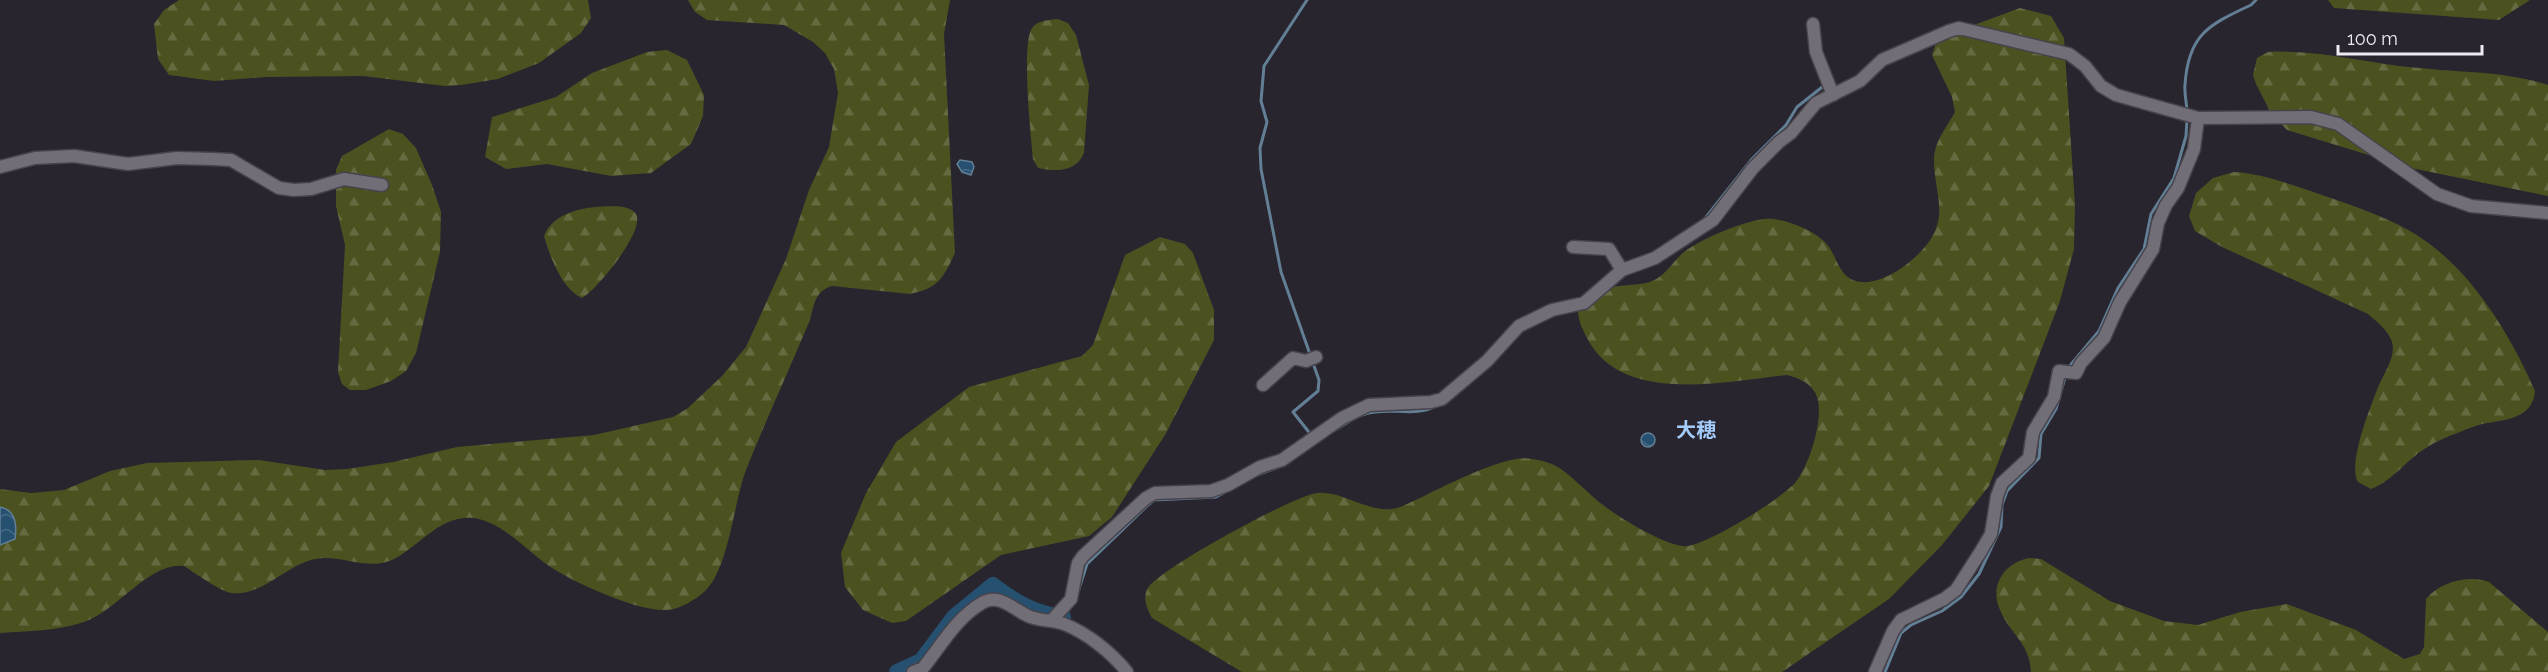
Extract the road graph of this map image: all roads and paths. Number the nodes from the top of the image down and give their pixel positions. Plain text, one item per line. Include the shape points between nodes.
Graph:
1 (1813, 24) dead end
2 (1833, 95) junction
3 (2198, 118) junction
4 (0, 167) edge
5 (382, 185) dead end
6 (2548, 213) edge
7 (1573, 247) dead end
8 (1622, 270) junction
9 (1316, 357) dead end
10 (1263, 386) dead end
11 (1050, 621) junction
12 (914, 672) edge
13 (1127, 672) edge
14 (1875, 672) edge

1 - 2 street via 1816,52
2 - 3 street via 1860,81 1882,60 1959,28 2069,54 2101,86 2116,95
2 - 8 street via 1816,103 1753,168 1713,220 1655,258
3 - 6 street via 2311,117 2338,124 2437,194 2471,206
3 - 14 street via 2194,149 2158,223 2153,249 2120,302 2104,339 2076,372 2059,371 2050,407 2033,432 2029,458 2002,483 1990,534 1981,551 1956,590 1901,620
4 - 5 street via 35,158 74,156 128,164 177,158 213,159 231,160 279,188 311,189 344,179
7 - 8 street via 1609,249
8 - 11 street via 1584,303 1552,310 1519,326 1487,361 1442,399 1369,405 1342,418 1282,460 1228,485 1194,494 1155,493 1146,498 1083,556 1071,599
9 - 10 street via 1306,361 1293,358
11 - 12 street via 1030,617 1004,602 983,602 961,619 923,668
11 - 13 street via 1065,624 1092,640

